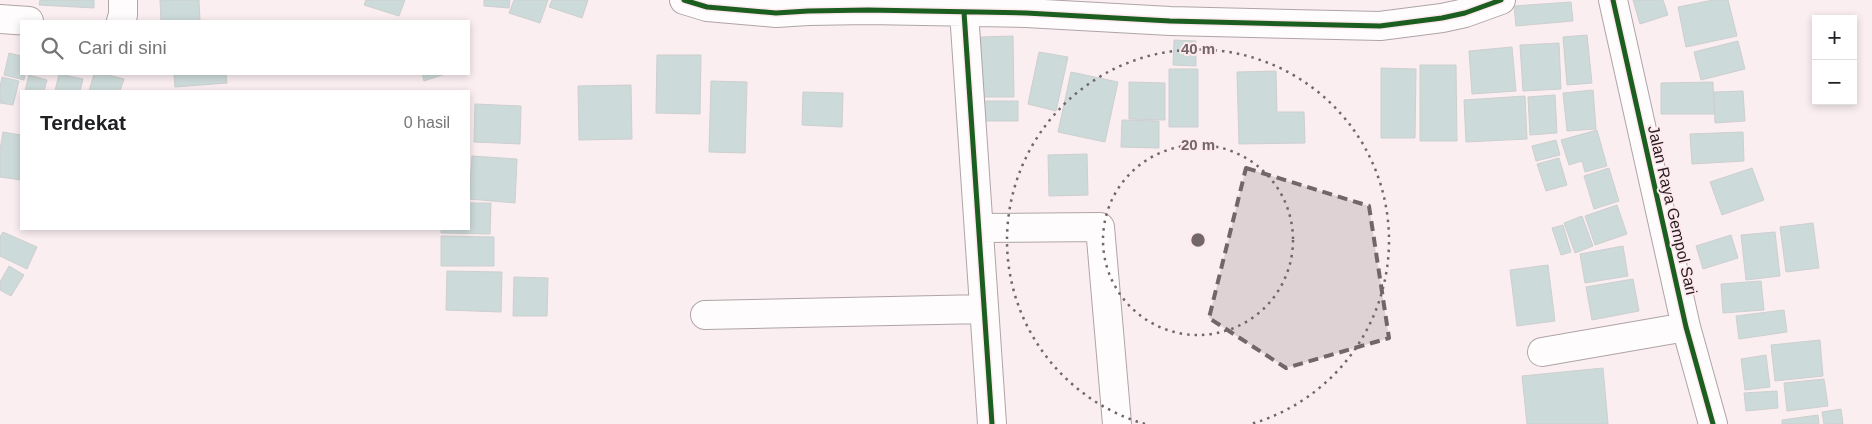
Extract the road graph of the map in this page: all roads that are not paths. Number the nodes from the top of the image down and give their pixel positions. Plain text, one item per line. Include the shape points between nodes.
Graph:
1 (123, 0) edge
2 (684, 0) edge
3 (1501, 0) edge
4 (1613, 0) edge
5 (882, 5) edge
6 (1170, 10) edge
7 (964, 12) junction
8 (0, 19) edge
9 (20, 20) edge
10 (120, 20) edge
11 (979, 228) junction
12 (984, 308) junction
13 (705, 315) dead end
14 (1686, 327) junction
15 (1542, 352) dead end
16 (992, 424) edge
17 (1117, 424) edge
18 (1713, 424) edge

1 - 10 street
2 - 5 street via 707,7 776,13
3 - 6 street via 1442,18 1380,26
4 - 14 street, Jalan Raya Gempol Sari
5 - 7 street
6 - 7 street
7 - 11 street
8 - 9 street
11 - 12 street
11 - 17 street via 1100,227
12 - 13 street
12 - 16 street
14 - 15 street
14 - 18 street, Jalan Raya Gempol Sari

